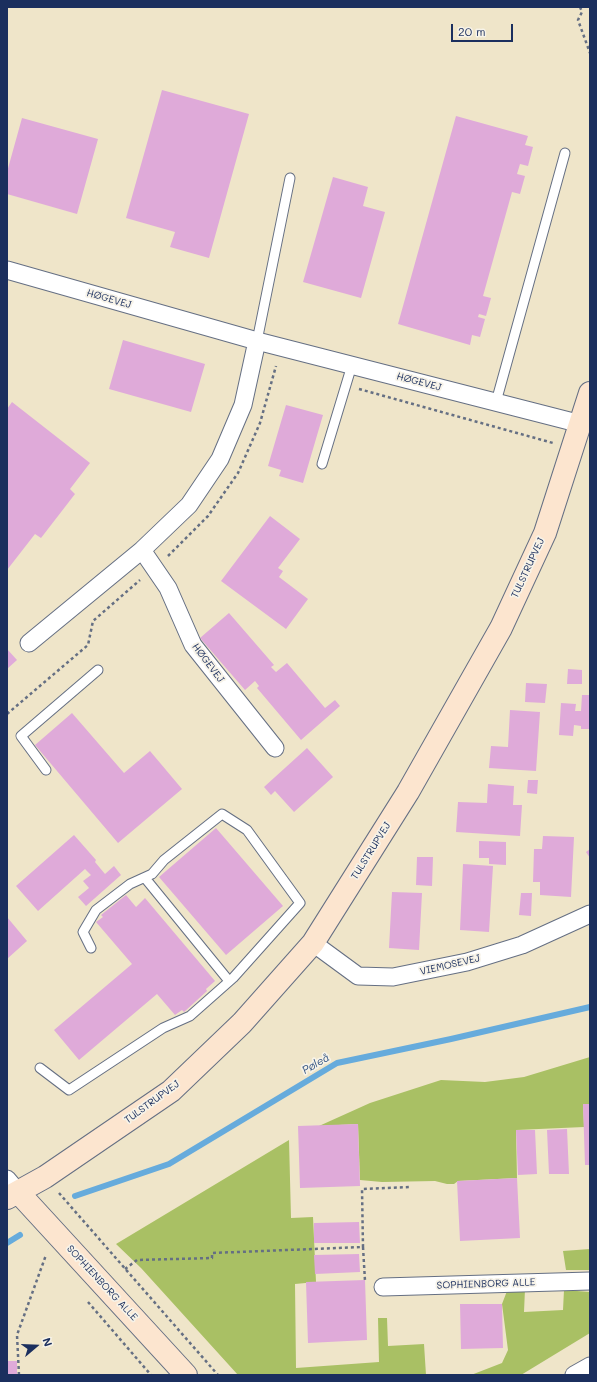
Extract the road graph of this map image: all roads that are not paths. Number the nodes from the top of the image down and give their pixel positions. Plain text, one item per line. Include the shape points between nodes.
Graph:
1 (565, 153) dead end
2 (290, 178) dead end
3 (7, 270) edge
4 (257, 341) junction
5 (352, 365) junction
6 (590, 393) edge
7 (496, 402) junction
8 (581, 424) junction
9 (322, 464) dead end
10 (142, 550) junction
11 (29, 643) dead end
12 (98, 670) dead end
13 (275, 748) dead end
14 (46, 770) dead end
15 (145, 878) junction
16 (590, 914) edge
17 (313, 943) junction
18 (91, 948) dead end
19 (230, 981) junction
20 (40, 1068) dead end
21 (11, 1190) edge
22 (590, 1281) edge
23 (383, 1287) dead end
24 (590, 1366) edge
25 (186, 1375) edge
26 (574, 1375) edge

1 - 7 lane
2 - 4 lane
3 - 4 street, HØGEVEJ
4 - 5 street, HØGEVEJ
4 - 10 street via 243,405 220,459 189,505
5 - 7 street, HØGEVEJ
5 - 9 lane
6 - 8 street, TULSTRUPVEJ
7 - 8 street, HØGEVEJ
8 - 17 street, TULSTRUPVEJ via 544,533 501,628 408,792
10 - 11 street
10 - 13 street, HØGEVEJ via 168,588 193,645
12 - 14 lane via 21,736
15 - 18 lane via 130,884 96,910 83,932
15 - 19 lane
15 - 19 lane via 222,814 247,830 300,903
16 - 17 street, VIEMOSEVEJ via 510,949 467,962 393,978 358,976
17 - 21 street, TULSTRUPVEJ via 242,1023 171,1091 45,1177
19 - 20 lane via 190,1016 163,1028 69,1090
21 - 25 street, SOPHIENBORG ALLE
22 - 23 street, SOPHIENBORG ALLE
24 - 26 street

